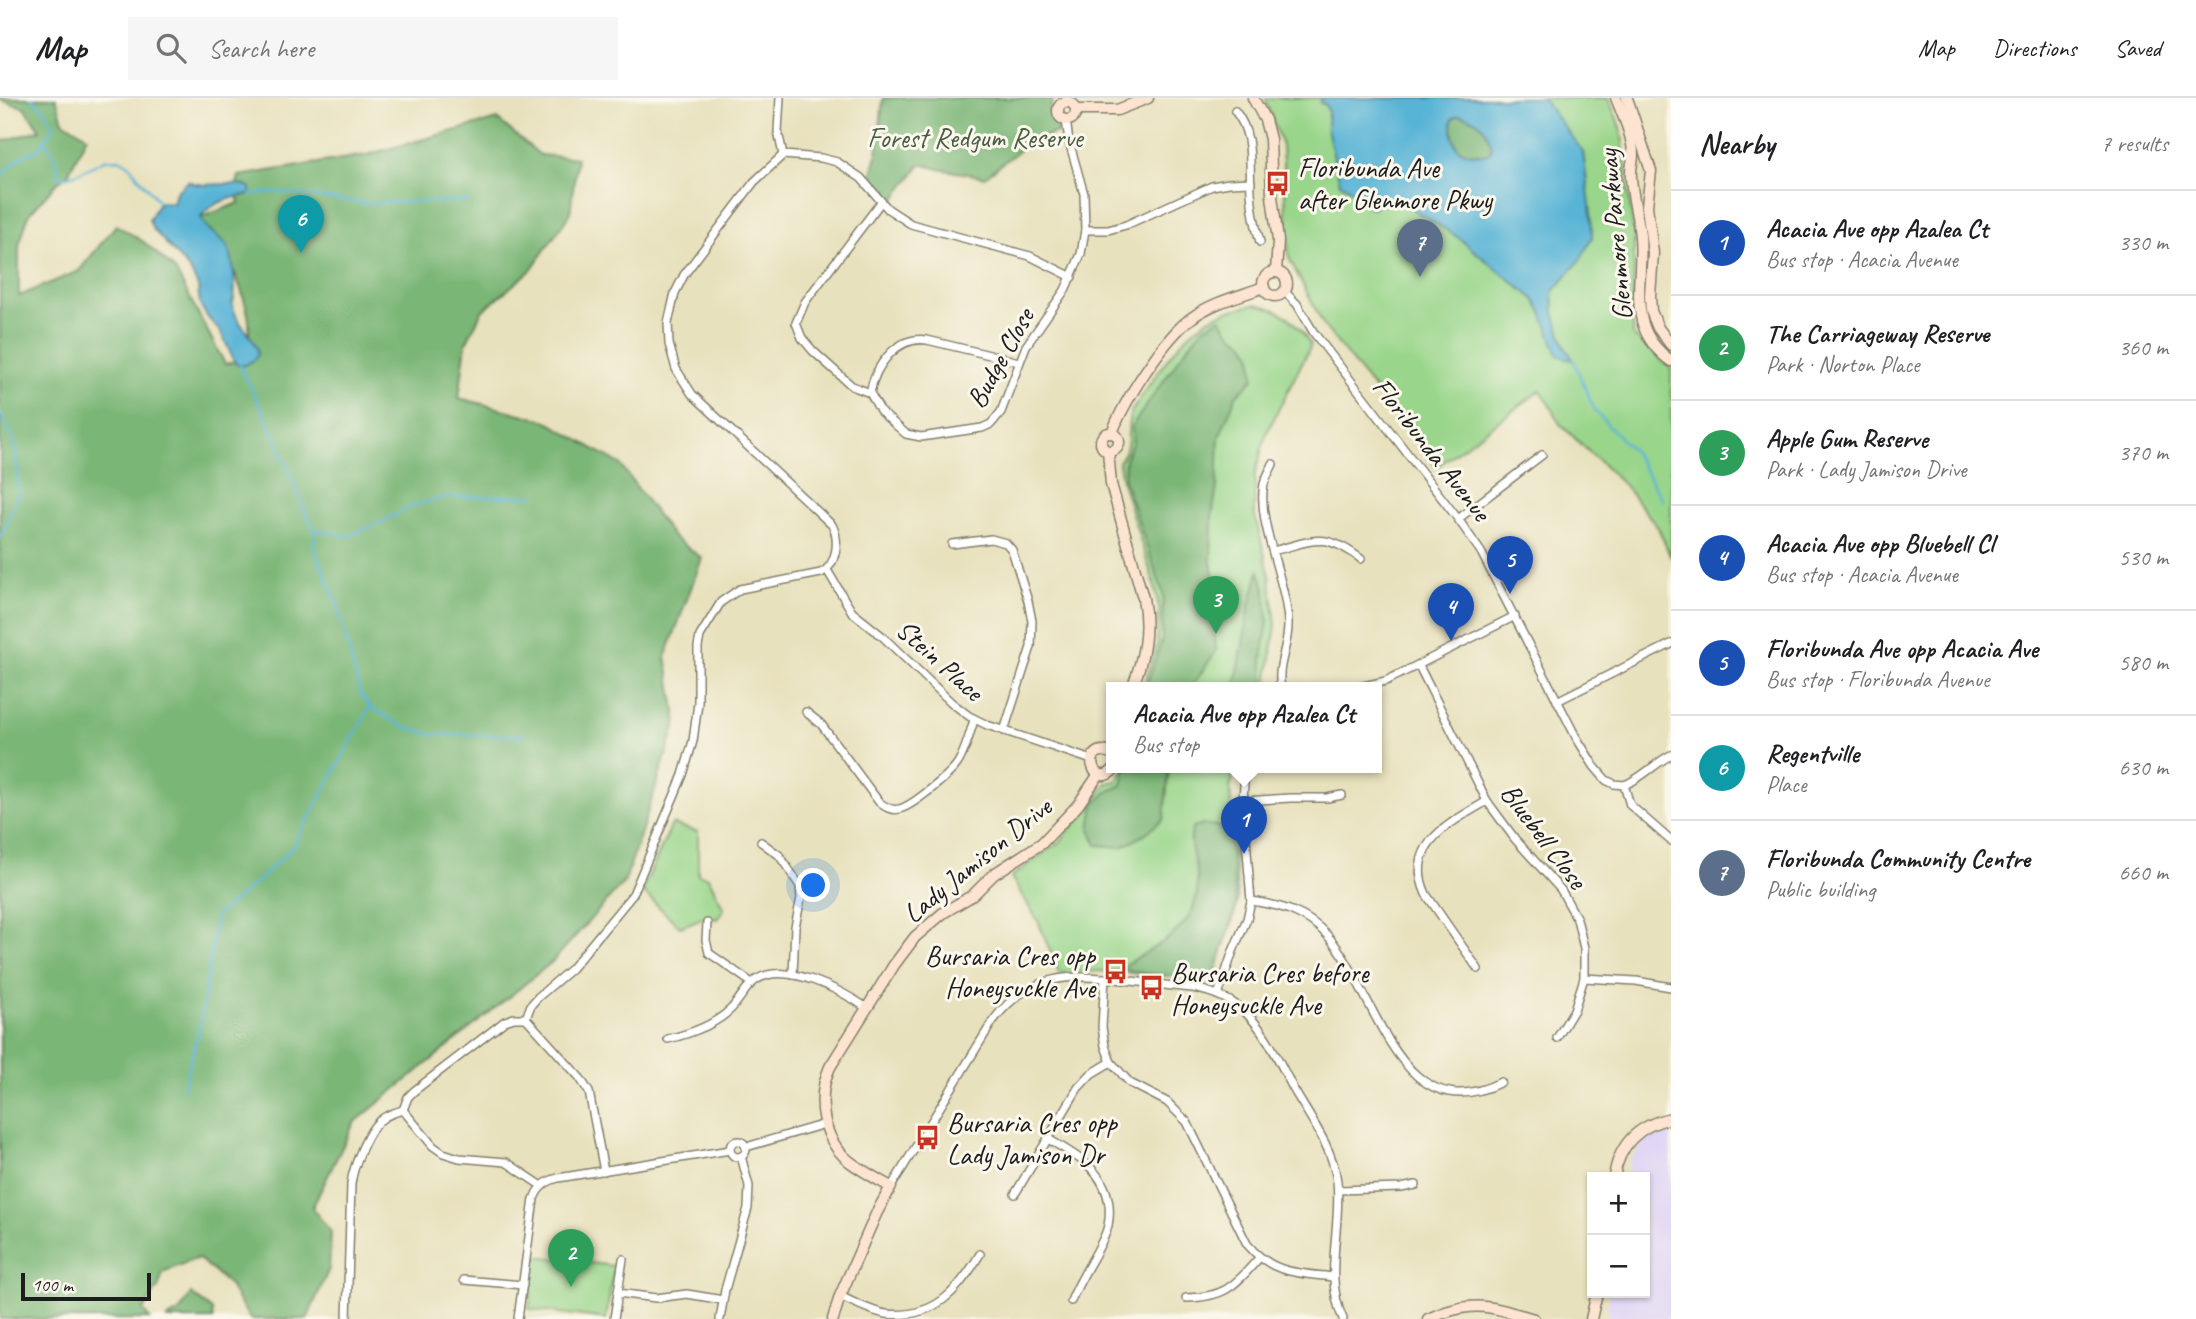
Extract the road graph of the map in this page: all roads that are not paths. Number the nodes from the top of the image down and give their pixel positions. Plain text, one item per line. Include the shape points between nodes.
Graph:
1 (780, 98) edge
2 (1148, 98) edge
3 (1253, 98) edge
4 (1616, 98) edge
5 (1627, 98) edge
6 (1067, 100) edge
7 (1077, 110) junction
8 (1235, 111) dead end
9 (1066, 120) junction
10 (783, 155) junction
11 (1251, 182) junction
12 (881, 202) junction
13 (1085, 230) junction
14 (1260, 242) dead end
15 (1276, 272) junction
16 (1072, 277) junction
17 (1264, 287) junction
18 (1284, 291) junction
19 (1671, 345) edge
20 (1671, 361) edge
21 (1019, 362) junction
22 (870, 393) junction
23 (1542, 455) dead end
24 (1273, 464) dead end
25 (1458, 519) junction
26 (952, 544) dead end
27 (1273, 551) junction
28 (1362, 559) dead end
29 (827, 570) junction
30 (1515, 616) junction
31 (1671, 644) edge
32 (1419, 666) junction
33 (1134, 682) edge
34 (1281, 682) edge
35 (1382, 682) edge
36 (1558, 701) junction
37 (806, 712) dead end
38 (974, 720) junction
39 (1004, 731) junction
40 (1106, 750) edge
41 (1671, 755) edge
42 (1092, 760) junction
43 (1109, 773) edge
44 (1245, 773) edge
45 (1099, 774) junction
46 (1624, 785) junction
47 (1342, 795) dead end
48 (1243, 801) junction
49 (1488, 801) junction
50 (1671, 841) edge
51 (761, 842) dead end
52 (1251, 901) junction
53 (707, 923) dead end
54 (1478, 969) dead end
55 (793, 975) junction
56 (1105, 978) junction
57 (1584, 978) junction
58 (752, 983) junction
59 (1671, 987) edge
60 (1218, 995) junction
61 (867, 1008) junction
62 (526, 1018) junction
63 (1557, 1038) dead end
64 (668, 1039) dead end
65 (1111, 1062) junction
66 (1501, 1082) dead end
67 (403, 1110) junction
68 (1671, 1118) edge
69 (825, 1124) junction
70 (1048, 1139) junction
71 (746, 1147) junction
72 (730, 1150) junction
73 (741, 1156) junction
74 (604, 1171) junction
75 (1615, 1172) edge
76 (1416, 1185) dead end
77 (542, 1186) junction
78 (891, 1187) junction
79 (1338, 1190) junction
80 (1015, 1194) dead end
81 (980, 1254) dead end
82 (1259, 1258) junction
83 (623, 1259) dead end
84 (1333, 1277) junction
85 (464, 1280) dead end
86 (523, 1285) junction
87 (618, 1293) junction
88 (840, 1296) junction
89 (1186, 1298) dead end
90 (1596, 1298) edge
91 (723, 1300) junction
92 (1071, 1301) dead end
93 (347, 1319) edge
94 (519, 1319) edge
95 (614, 1319) edge
96 (720, 1319) edge
97 (832, 1319) edge
98 (1343, 1319) edge
99 (1428, 1319) edge
100 (1534, 1319) edge
101 (1591, 1319) edge

1 - 10 street via 778,131
2 - 7 street via 1117,110
3 - 15 street via 1270,139
4 - 20 street, Glenmore Parkway via 1633,153 1631,176 1640,245 1639,312 1649,338
5 - 19 street, Glenmore Parkway via 1651,175 1647,201 1653,253 1650,306
6 - 7 street
6 - 9 street via 1058,111
7 - 9 street via 1074,118
8 - 11 street via 1248,134
9 - 13 street, Budge Close via 1083,188
10 - 12 street via 844,165 865,181
10 - 29 street via 754,182 684,275 672,301 668,337 676,369 692,394 832,526 836,540
11 - 13 street via 1212,186 1126,225
11 - 14 street
12 - 16 street via 915,226 1030,256
12 - 22 street, Budge Close via 801,309 796,323 813,351 852,386
13 - 16 street, Budge Close
15 - 17 street via 1267,275
15 - 18 street via 1285,278
16 - 21 street, Budge Close
17 - 18 street via 1271,295
17 - 33 street via 1214,305 1180,328 1129,396 1112,433 1100,440 1108,451 1112,489 1146,618 1144,652
18 - 25 street, Floribunda Avenue
21 - 22 street via 927,340 908,340 876,371
21 - 22 street, Budge Close via 1001,412 982,428 909,435 881,412
23 - 25 street
24 - 27 street via 1264,484 1263,503
25 - 30 street, Floribunda Avenue
26 - 39 street via 1008,540 1027,596 1032,630 1028,661
27 - 28 street via 1326,540
27 - 34 street via 1288,623
29 - 38 street, Stein Place via 852,612
29 - 62 street via 740,589 718,605 699,639 697,716 690,754 638,884 587,951 531,1005
30 - 32 street
30 - 36 street, Floribunda Avenue
31 - 36 street
32 - 35 street
32 - 49 street, Bluebell Close
36 - 46 street, Floribunda Avenue via 1598,772 1611,783
37 - 38 street via 821,724 891,813 906,807 951,772 961,759
38 - 39 street, Stein Place
39 - 42 street, Stein Place
40 - 42 street
41 - 46 street
42 - 45 street
43 - 45 street
44 - 48 street
45 - 61 street, Lady Jamison Drive via 1078,805 1042,843 924,929
46 - 50 street, Floribunda Avenue via 1630,805
47 - 48 street
48 - 52 street
49 - 54 street via 1438,831 1427,845 1421,867 1426,894
49 - 57 street, Bluebell Close via 1569,901 1583,941
51 - 55 street via 776,852 800,886
52 - 60 street
52 - 66 street via 1294,911 1329,937 1397,1056 1421,1080 1457,1092
53 - 58 street via 709,953
55 - 58 street via 769,975
55 - 61 street via 840,990
56 - 60 street
56 - 65 street via 1101,1021
56 - 78 street via 1047,981 1003,1008
57 - 59 street
57 - 63 street, Bluebell Close via 1574,1010
58 - 64 street via 724,1016
60 - 79 street via 1247,1014 1264,1034 1328,1151
61 - 69 street, Lady Jamison Drive via 828,1073 822,1095
62 - 67 street via 505,1021 414,1091
62 - 74 street via 585,1084
65 - 70 street via 1078,1088
65 - 82 street via 1130,1083 1167,1102 1187,1122 1241,1235
67 - 77 street via 443,1153 506,1162
67 - 93 street via 376,1125 353,1173
68 - 75 street via 1645,1127 1630,1139
69 - 71 street
69 - 78 street, Lady Jamison Drive via 849,1161
70 - 80 street
70 - 92 street via 1092,1168 1109,1202 1105,1235
71 - 72 street via 738,1141
71 - 73 street
72 - 73 street
72 - 74 street
73 - 91 street via 749,1186 748,1208
74 - 77 street via 553,1179
76 - 79 street
77 - 86 street via 534,1199
78 - 88 street
79 - 84 street
81 - 88 street via 956,1292 922,1312 886,1314
82 - 84 street via 1288,1272
82 - 89 street via 1227,1289 1208,1297
83 - 87 street
84 - 98 street
85 - 86 street
86 - 94 street
87 - 91 street via 656,1298 687,1294
87 - 95 street
88 - 97 street
90 - 101 street
91 - 96 street
99 - 100 street via 1454,1308 1479,1305

